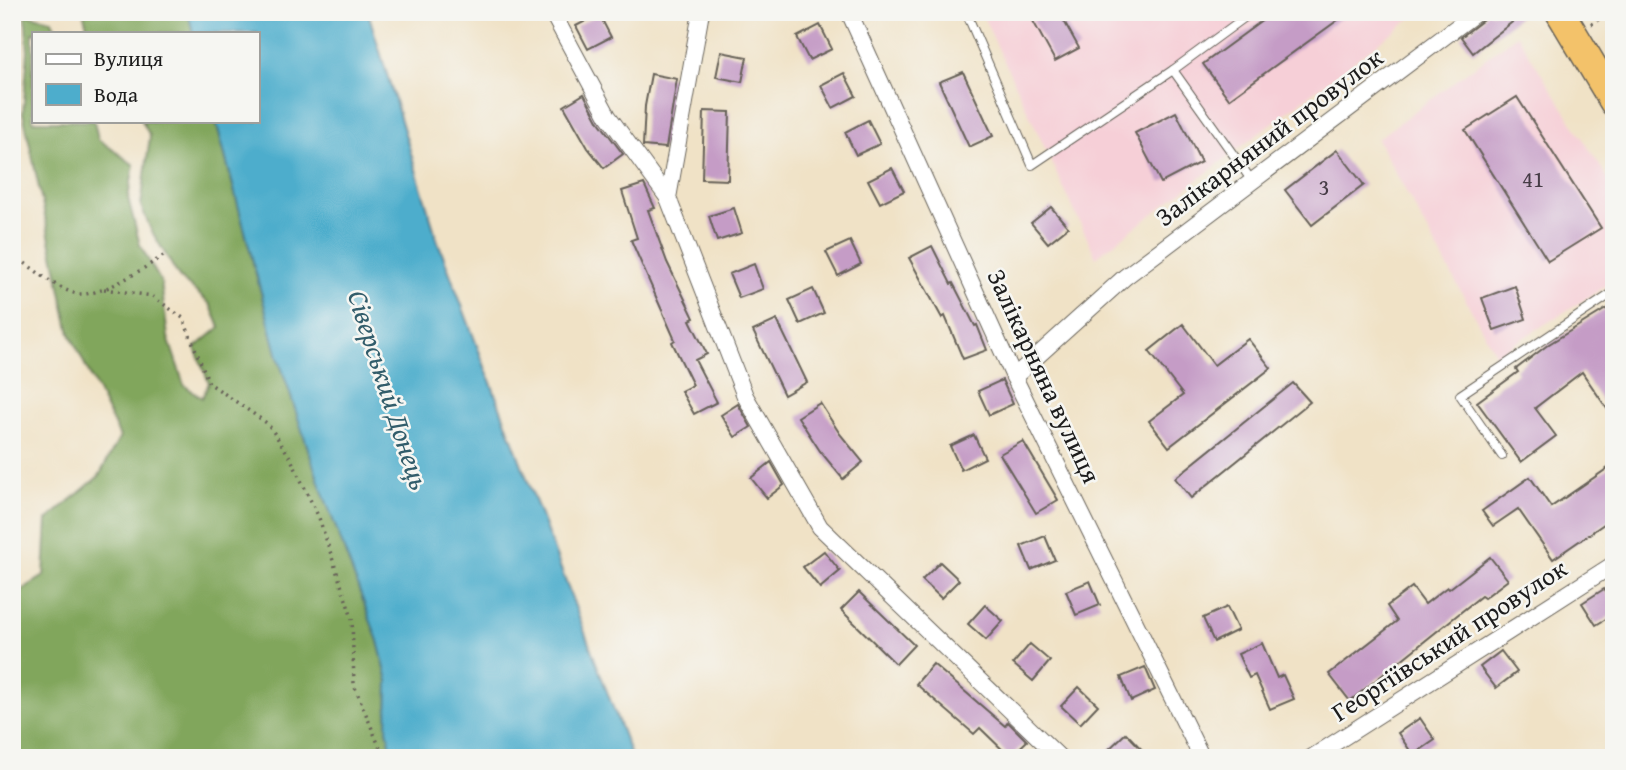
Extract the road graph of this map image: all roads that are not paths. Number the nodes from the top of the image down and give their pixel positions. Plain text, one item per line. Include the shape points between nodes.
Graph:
1 (552, 12) edge
2 (701, 12) edge
3 (849, 12) edge
4 (965, 12) edge
5 (1252, 12) edge
6 (1477, 12) edge
7 (1560, 12) edge
8 (1173, 71) junction
9 (1614, 102) edge
10 (1252, 181) junction
11 (668, 198) junction
12 (1614, 292) edge
13 (1014, 377) junction
14 (1502, 456) dead end
15 (1614, 564) edge
16 (1060, 758) edge
17 (1202, 758) edge
18 (1311, 758) edge

1 - 11 street via 608,116
2 - 11 street
3 - 13 street, Залікарняна вулиця
4 - 8 lane via 1032,164
5 - 8 lane
6 - 10 street, Залікарняний провулок
7 - 9 highway
8 - 10 lane
10 - 13 street, Залікарняний провулок via 1125,277
11 - 16 street via 745,396 820,527
12 - 14 lane via 1460,396
13 - 17 street, Залікарняна вулиця
15 - 18 street, Георгіївський провулок

